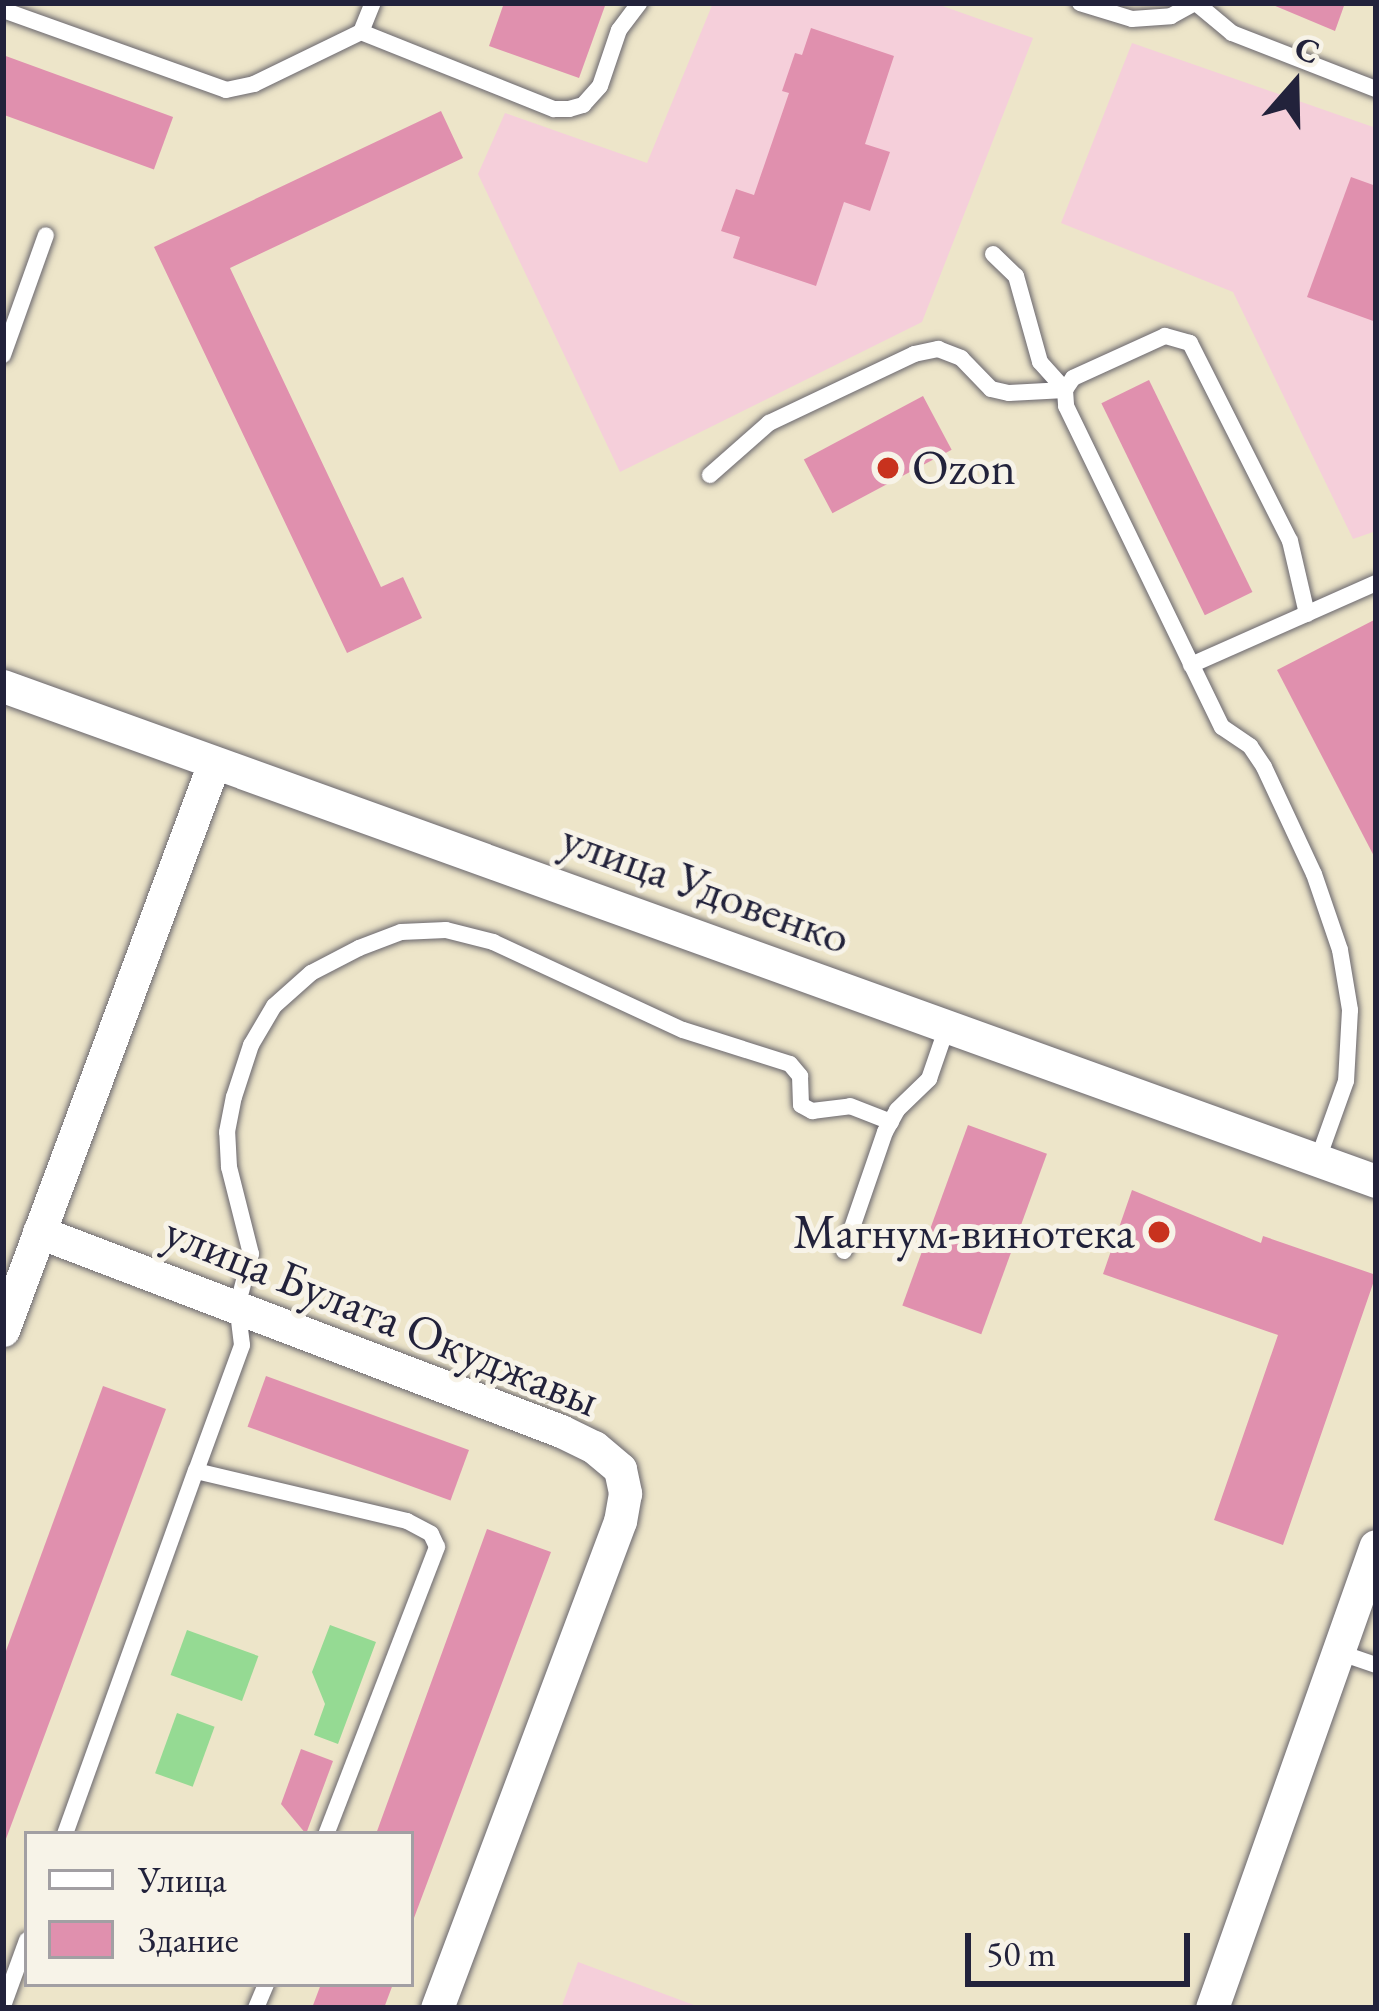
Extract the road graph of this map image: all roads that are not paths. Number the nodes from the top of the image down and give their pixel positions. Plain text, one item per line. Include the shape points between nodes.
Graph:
1 (373, 3) edge
2 (639, 3) edge
3 (1080, 3) edge
4 (1195, 3) edge
5 (3, 10) edge
6 (361, 32) junction
7 (1376, 89) edge
8 (46, 235) dead end
9 (993, 254) dead end
10 (3, 355) edge
11 (1065, 390) junction
12 (710, 475) dead end
13 (1376, 583) edge
14 (1306, 614) junction
15 (1192, 665) junction
16 (3, 686) edge
17 (214, 763) junction
18 (949, 1024) junction
19 (891, 1122) junction
20 (1318, 1159) junction
21 (1376, 1181) edge
22 (39, 1232) junction
23 (844, 1251) dead end
24 (236, 1307) junction
25 (3, 1330) edge
26 (196, 1471) junction
27 (1376, 1546) edge
28 (1338, 1652) junction
29 (1376, 1665) edge
30 (66, 1831) edge
31 (327, 1831) edge
32 (24, 1948) edge
33 (3, 2006) edge
34 (437, 2008) edge
35 (1212, 2008) edge

1 - 6 lane
2 - 6 lane via 619,30 600,86 568,109
3 - 4 lane via 1132,20 1171,16
4 - 7 lane via 1232,33
5 - 6 lane via 226,90
8 - 10 lane
9 - 11 lane via 1016,276 1040,362
11 - 12 lane via 991,389 961,358 938,350 914,354 770,423
11 - 14 lane via 1080,374 1165,336 1190,343 1290,541
11 - 15 lane
13 - 14 lane
14 - 15 lane
15 - 20 lane via 1222,727 1264,766 1340,950 1350,1010 1346,1081
16 - 17 street, улица Удовенко
17 - 18 street, улица Удовенко
17 - 22 street
18 - 19 lane via 929,1079
18 - 20 street, улица Удовенко
19 - 23 lane
19 - 24 lane via 850,1106 812,1112 801,1105 800,1076 790,1064 683,1030 493,942 446,930 400,932 311,973 274,1006 251,1045 227,1132 251,1254
20 - 21 street, улица Удовенко
22 - 24 street, улица Булата Окуджавы
22 - 25 street
24 - 26 lane via 242,1345
24 - 34 street, улица Булата Окуджавы via 561,1432 620,1469 620,1521
26 - 30 lane
26 - 31 lane via 407,1521 437,1547
27 - 28 street
28 - 29 lane
28 - 35 street
32 - 33 lane

